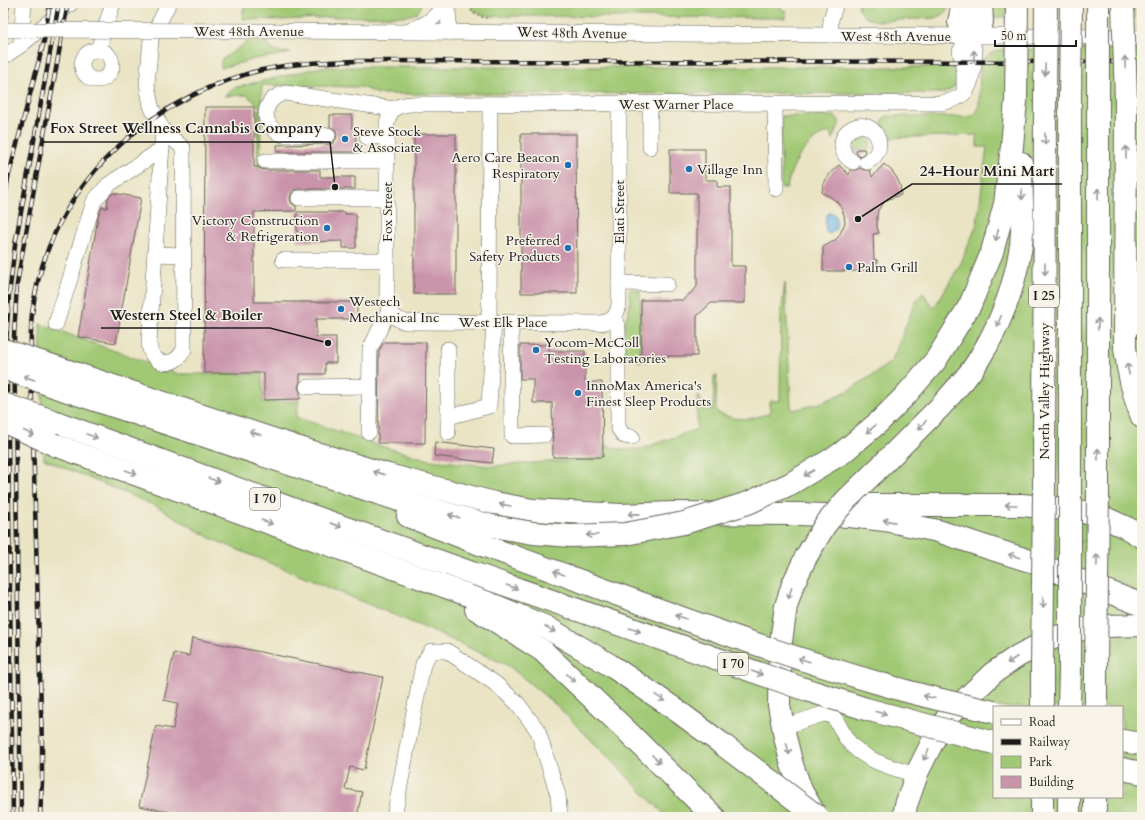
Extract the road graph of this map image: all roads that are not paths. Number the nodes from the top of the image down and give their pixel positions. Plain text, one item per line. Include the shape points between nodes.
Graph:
1 (24, 3) edge
2 (71, 3) edge
3 (113, 3) edge
4 (169, 3) edge
5 (444, 3) edge
6 (448, 3) edge
7 (836, 3) edge
8 (963, 3) edge
9 (981, 3) edge
10 (1017, 3) edge
11 (1046, 3) edge
12 (1071, 3) edge
13 (1098, 3) edge
14 (1124, 3) edge
15 (3, 30) edge
16 (402, 32) junction
17 (449, 32) junction
18 (830, 35) junction
19 (969, 36) junction
20 (1142, 37) edge
21 (21, 44) junction
22 (98, 50) dead end
23 (3, 57) edge
24 (1016, 100) junction
25 (490, 104) junction
26 (619, 104) junction
27 (650, 104) junction
28 (775, 104) junction
29 (861, 104) junction
30 (394, 109) junction
31 (860, 126) junction
32 (163, 130) junction
33 (328, 136) dead end
34 (367, 137) dead end
35 (387, 137) junction
36 (650, 147) dead end
37 (162, 149) junction
38 (265, 161) dead end
39 (387, 161) junction
40 (776, 189) dead end
41 (299, 198) dead end
42 (387, 198) junction
43 (1125, 219) junction
44 (155, 254) junction
45 (183, 255) junction
46 (283, 260) dead end
47 (387, 260) junction
48 (619, 283) junction
49 (667, 284) dead end
50 (391, 313) junction
51 (614, 318) junction
52 (492, 322) junction
53 (511, 322) junction
54 (56, 324) dead end
55 (1142, 324) edge
56 (448, 349) dead end
57 (3, 350) edge
58 (3, 368) edge
59 (56, 377) junction
60 (307, 386) dead end
61 (370, 386) junction
62 (3, 404) edge
63 (448, 417) junction
64 (1142, 417) edge
65 (3, 421) edge
66 (369, 432) dead end
67 (448, 433) dead end
68 (544, 435) dead end
69 (632, 437) dead end
70 (673, 513) junction
71 (489, 536) junction
72 (1142, 537) edge
73 (396, 569) junction
74 (1142, 605) edge
75 (1142, 625) edge
76 (1042, 706) edge
77 (1069, 706) edge
78 (1096, 706) edge
79 (993, 712) edge
80 (783, 727) junction
81 (1123, 741) edge
82 (993, 743) edge
83 (1142, 744) edge
84 (1123, 769) edge
85 (1142, 773) edge
86 (916, 775) junction
87 (1042, 798) edge
88 (1069, 798) edge
89 (1095, 798) edge
90 (394, 817) edge
91 (560, 817) edge
92 (714, 817) edge
93 (817, 817) edge
94 (904, 817) edge
95 (1042, 817) edge
96 (1068, 817) edge
97 (1095, 817) edge

1 - 21 street
2 - 21 street
3 - 22 street
4 - 32 street via 151,40 148,73 151,106
5 - 16 street via 426,24
6 - 17 street
7 - 18 street
8 - 19 highway via 959,22
9 - 19 highway via 982,22
10 - 24 highway, bridge
11 -> 76 highway, North Valley Highway / I 25, bridge
12 - 77 highway, bridge
78 -> 13 highway, bridge
43 -> 14 highway, bridge
15 - 16 street, West 48th Avenue, bridge
16 - 17 street, West 48th Avenue
17 - 18 street, West 48th Avenue
18 - 19 street, West 48th Avenue
19 - 20 street, West 48th Avenue
19 - 29 street, West Warner Place via 975,53 972,79 968,90 958,99 941,104
21 - 23 street
24 -> 71 highway, bridge via 1005,204 992,252 970,306 936,360 905,396 842,453 790,484 748,503 684,522 625,534 571,536 532,533
24 -> 80 highway, bridge via 1021,145 1021,244 1006,304 994,333 976,364 955,390 846,500 825,525 806,557 786,606 781,642 778,688
25 - 26 street, West Warner Place
25 - 30 street, West Warner Place via 404,104
25 - 52 street
26 - 27 street, West Warner Place
26 - 48 street, Elati Street
27 - 28 street, West Warner Place
27 - 36 street
28 - 29 street, West Warner Place
28 - 40 street
29 - 31 street
30 - 33 street via 286,93 269,103 266,116 271,128 276,132 283,135
30 - 35 street, Fox Street via 388,118
31 - 31 street via 871,129 879,140 878,153 872,160 860,162 846,157 842,149 842,142 848,130
32 - 37 street
32 - 45 street via 183,148
34 - 35 street
35 - 39 street, Fox Street
37 - 44 street
37 - 54 street via 108,185 94,201
38 - 39 street
39 - 42 street, Fox Street
41 - 42 street
42 - 47 street, Fox Street
43 - 55 highway
64 -> 43 highway via 1131,381 1125,348
44 - 45 street
44 - 45 street via 149,349 155,359 166,363 178,359 184,349
46 - 47 street
47 - 50 street, Fox Street via 387,295
48 - 49 street
48 - 51 street, Elati Street via 619,309
50 - 52 street, West Elk Place via 406,322
50 - 61 street via 370,349
51 - 53 street, West Elk Place via 604,323
51 - 69 street via 618,328 618,425 624,436
52 - 53 street, West Elk Place
52 - 63 street via 489,406
53 - 68 street via 512,436
56 - 63 street
57 - 59 highway, bridge
59 -> 58 highway, I 70, bridge
70 -> 59 highway via 621,515 533,510 494,503 388,476
71 -> 59 highway, I 70 via 176,427
60 - 61 street
61 - 66 street
62 -> 82 highway, I 70, bridge via 801,688 866,709
63 - 67 street
65 -> 73 highway, bridge via 55,445
72 -> 70 highway via 1105,518 1076,510 1022,505 806,505
74 -> 70 highway via 1030,561 938,531 885,520 799,514
79 -> 71 highway, I 70, bridge via 886,686 719,631
73 -> 92 highway via 459,600 543,651
73 -> 93 highway, bridge via 546,627 610,665 672,707
75 -> 86 highway via 1083,629 1053,638 1018,656 993,673 949,715
80 - 86 street via 823,714 832,715 851,745 863,754
80 -> 93 highway via 794,772
81 - 83 highway
84 - 85 highway
86 - 94 highway
87 - 95 highway
88 - 96 highway
89 - 97 highway
90 - 91 street via 423,664 431,651 447,651 496,684 518,704 538,731 558,795

